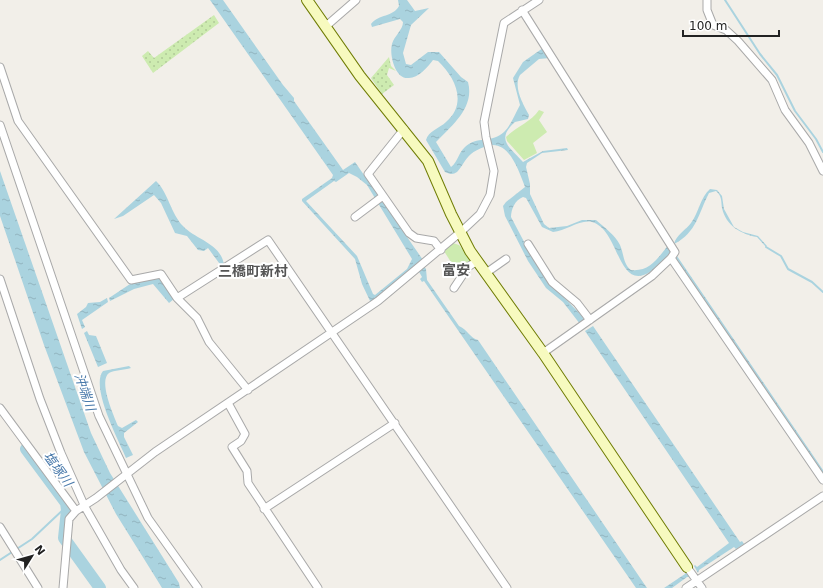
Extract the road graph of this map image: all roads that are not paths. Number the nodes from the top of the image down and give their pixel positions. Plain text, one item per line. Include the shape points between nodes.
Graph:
1 (307, 0) edge
2 (356, 0) edge
3 (539, 0) edge
4 (707, 0) edge
5 (522, 10) junction
6 (325, 27) junction
7 (0, 67) edge
8 (0, 126) edge
9 (404, 130) junction
10 (823, 171) edge
11 (383, 196) junction
12 (356, 217) dead end
13 (409, 218) dead end
14 (402, 223) junction
15 (460, 233) junction
16 (528, 244) dead end
17 (441, 250) junction
18 (671, 258) junction
19 (506, 259) dead end
20 (477, 260) junction
21 (486, 273) junction
22 (0, 278) edge
23 (454, 288) dead end
24 (177, 298) junction
25 (589, 321) junction
26 (332, 332) junction
27 (543, 353) junction
28 (248, 390) junction
29 (228, 404) junction
30 (0, 408) edge
31 (395, 423) junction
32 (125, 476) junction
33 (823, 480) edge
34 (823, 496) edge
35 (84, 505) junction
36 (264, 509) junction
37 (76, 511) junction
38 (0, 527) edge
39 (687, 567) joint
40 (696, 578) junction
41 (38, 588) edge
42 (63, 588) edge
43 (134, 588) edge
44 (198, 588) edge
45 (318, 588) edge
46 (507, 588) edge
47 (686, 588) edge
48 (702, 588) edge

1 - 6 street
2 - 6 street
3 - 5 street
4 - 10 street via 707,10 713,25 726,30 738,41 772,80 785,110 809,143
5 - 15 street via 504,23 484,122 494,171 490,195 480,214
5 - 18 street via 667,238 675,252
6 - 9 street via 360,76
7 - 24 street via 18,121 131,280 161,274
8 - 32 street via 99,416
9 - 11 street via 368,174
9 - 15 street via 434,172
11 - 12 street
11 - 14 street
13 - 14 street
14 - 17 street via 416,238 434,240
15 - 17 street
15 - 20 street
16 - 25 street via 552,282 578,303
17 - 26 street via 378,301
18 - 25 street via 652,276
18 - 33 street
19 - 21 street
20 - 21 street
20 - 23 street via 468,267
21 - 27 street
22 - 35 street via 46,414
24 - 26 street via 268,240
24 - 28 street via 197,318 209,342
25 - 27 street
26 - 28 street
26 - 31 street
27 - 39 street
28 - 29 street
29 - 32 street via 155,452
29 - 36 street via 245,434 241,441 232,447 247,471 248,483
30 - 37 street
31 - 36 street
31 - 46 street
32 - 35 street
32 - 44 street via 148,518
34 - 40 street
35 - 37 street
35 - 43 street
36 - 45 street
37 - 42 street via 69,519
38 - 41 street
39 - 40 street
40 - 47 street
40 - 48 street

